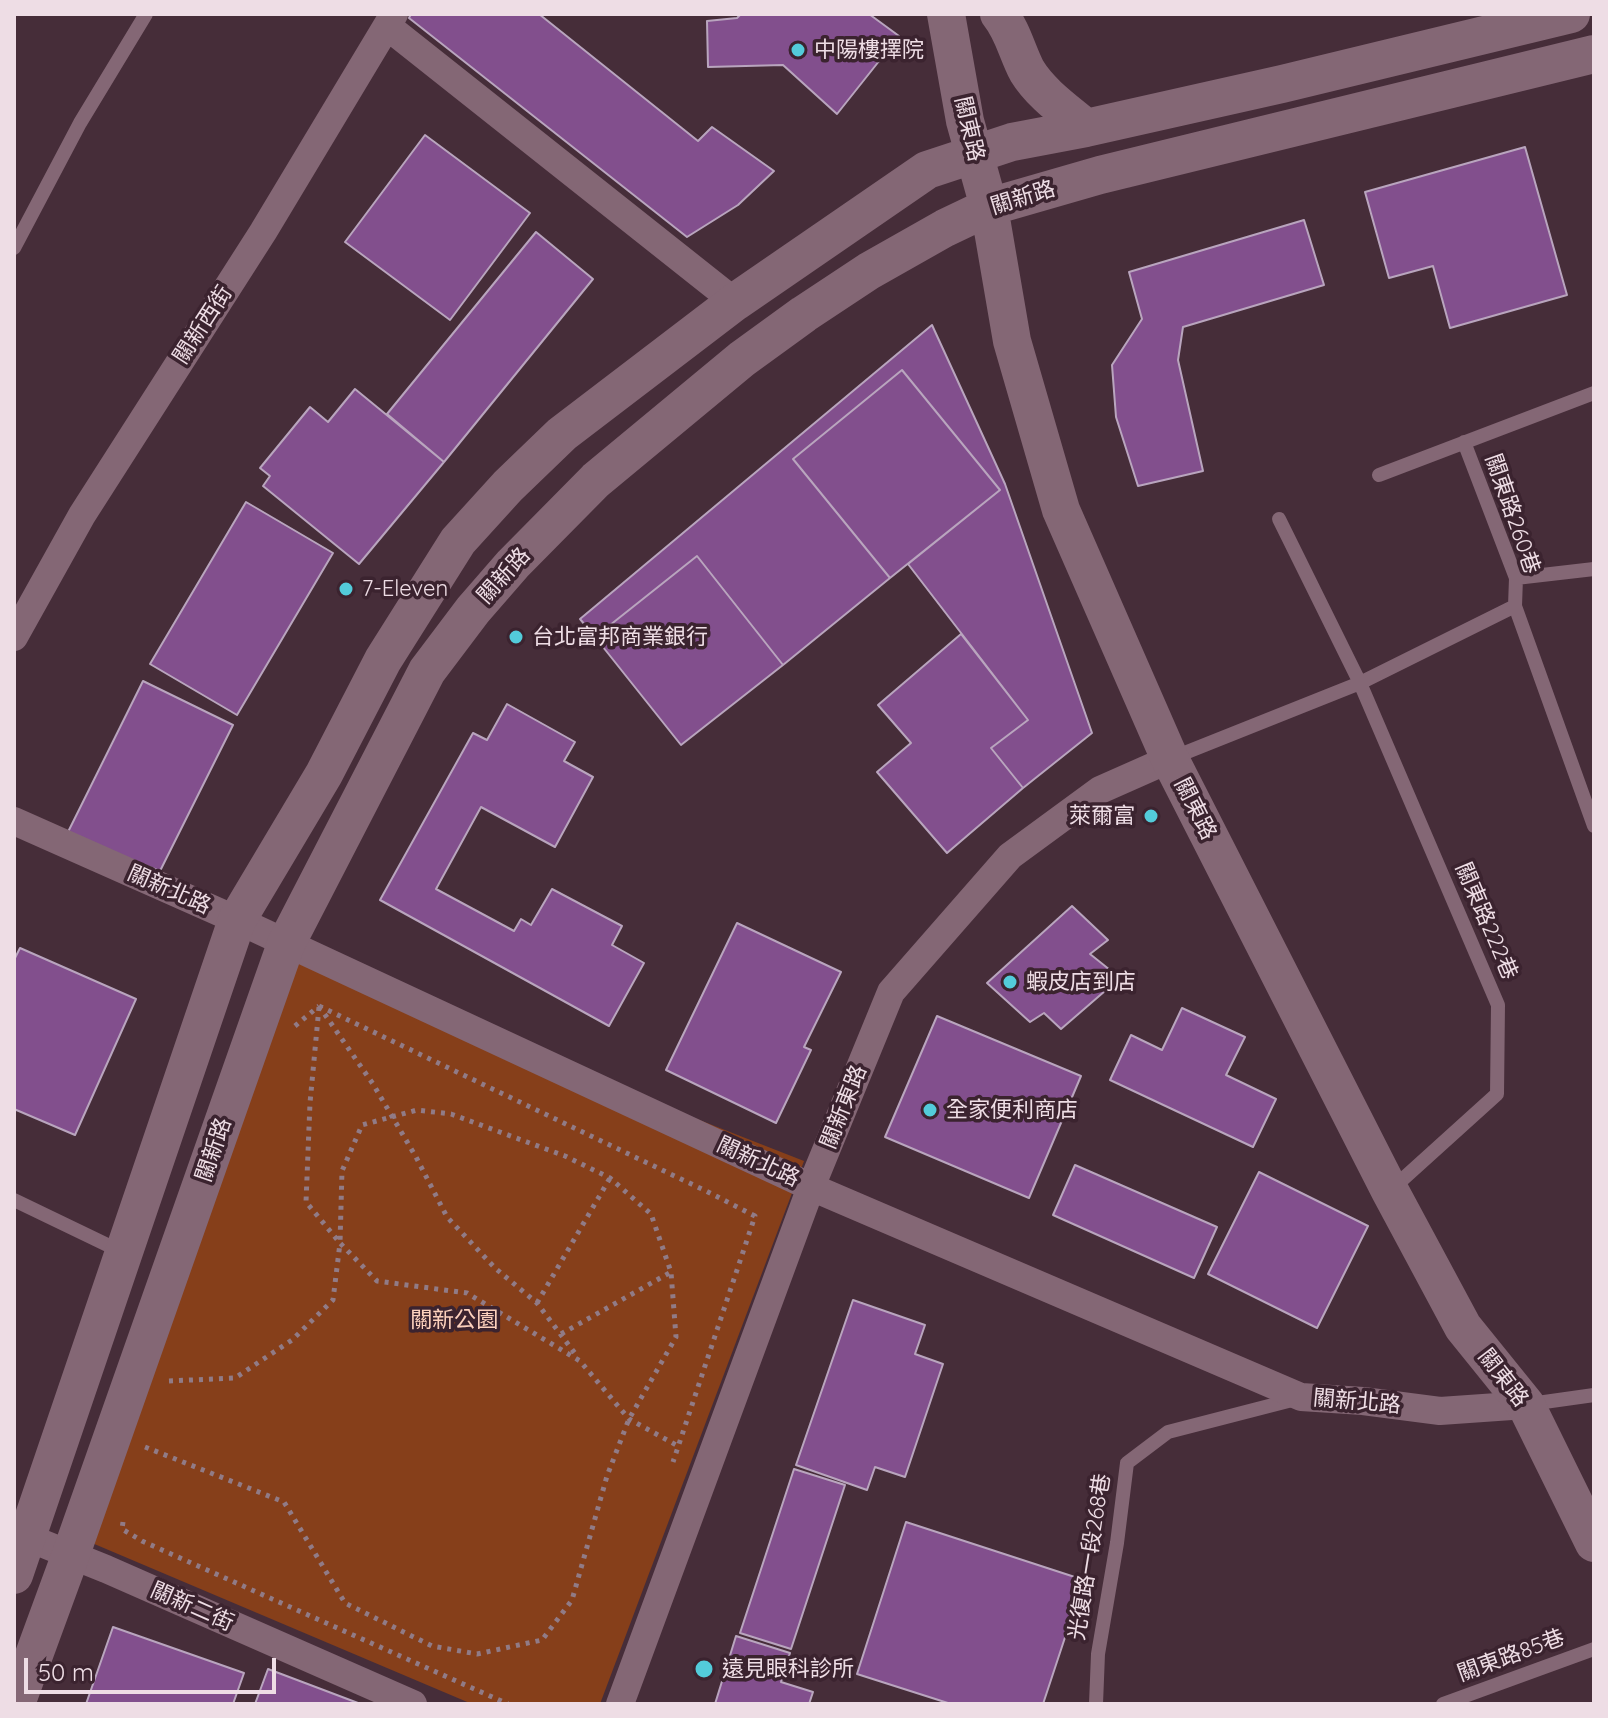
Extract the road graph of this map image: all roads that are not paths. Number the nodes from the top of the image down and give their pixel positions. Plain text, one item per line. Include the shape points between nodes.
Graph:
1 (146, 14) edge
2 (946, 14) edge
3 (999, 14) edge
4 (1571, 14) edge
5 (390, 20) edge
6 (1519, 20) edge
7 (1594, 54) edge
8 (1533, 71) junction
9 (1086, 128) junction
10 (974, 155) junction
11 (989, 207) junction
12 (14, 248) edge
13 (735, 302) junction
14 (1594, 393) edge
15 (1464, 442) junction
16 (1379, 475) dead end
17 (1279, 519) dead end
18 (1594, 569) edge
19 (1516, 578) junction
20 (1515, 606) junction
21 (14, 637) edge
22 (1360, 683) junction
23 (1170, 759) junction
24 (14, 821) edge
25 (1594, 826) edge
26 (237, 920) junction
27 (286, 944) junction
28 (811, 1187) junction
29 (1390, 1191) junction
30 (14, 1200) edge
31 (124, 1253) junction
32 (1594, 1395) edge
33 (1301, 1397) junction
34 (1526, 1405) junction
35 (21, 1535) edge
36 (1594, 1543) edge
37 (71, 1554) junction
38 (14, 1575) edge
39 (1594, 1649) edge
40 (16, 1704) edge
41 (413, 1704) edge
42 (620, 1704) edge
43 (1096, 1704) edge
44 (1443, 1704) edge

1 - 12 lane
2 - 10 street, 關東路
3 - 9 street via 1009,25 1028,72
4 - 6 street
5 - 13 street
5 - 21 street, 關新西街 via 263,232 82,515
6 - 8 street
6 - 9 street via 1282,84
7 - 8 street, 關新路
8 - 11 street, 關新路 via 1100,175
9 - 10 street
10 - 11 street, 關東路
10 - 13 street via 927,170
11 - 23 street, 關東路 via 1012,341 1061,510
11 - 27 street, 關新路 via 869,271 742,359 596,480 513,564 427,671
13 - 26 street via 562,434 458,541 383,660 324,774
14 - 15 lane, 關東路260巷
15 - 16 lane, 關東路260巷
15 - 19 lane, 關東路260巷
17 - 22 lane
18 - 19 lane
19 - 20 lane, 關東路260巷
20 - 22 lane
20 - 25 lane, 關東路260巷
22 - 23 lane
22 - 29 lane, 關東路222巷 via 1498,1005 1497,1094
23 - 28 street, 關新東路 via 1100,790 1010,856 891,992
23 - 29 street, 關東路
24 - 26 street, 關新北路
26 - 27 street, 關新北路
26 - 31 street
27 - 28 street, 關新北路
27 - 37 street, 關新路
28 - 33 street, 關新北路
28 - 42 street, 關新東路
29 - 34 street, 關東路 via 1463,1327
30 - 31 lane
31 - 35 street
32 - 34 lane
33 - 34 street, 關新北路 via 1440,1411
33 - 43 lane, 光復路一段268巷 via 1168,1432 1127,1463 1098,1654
34 - 36 street, 關東路
35 - 37 street, 關新二街
35 - 38 street
37 - 40 street, 關新路
37 - 41 street, 關新二街
39 - 44 lane, 關東路85巷

